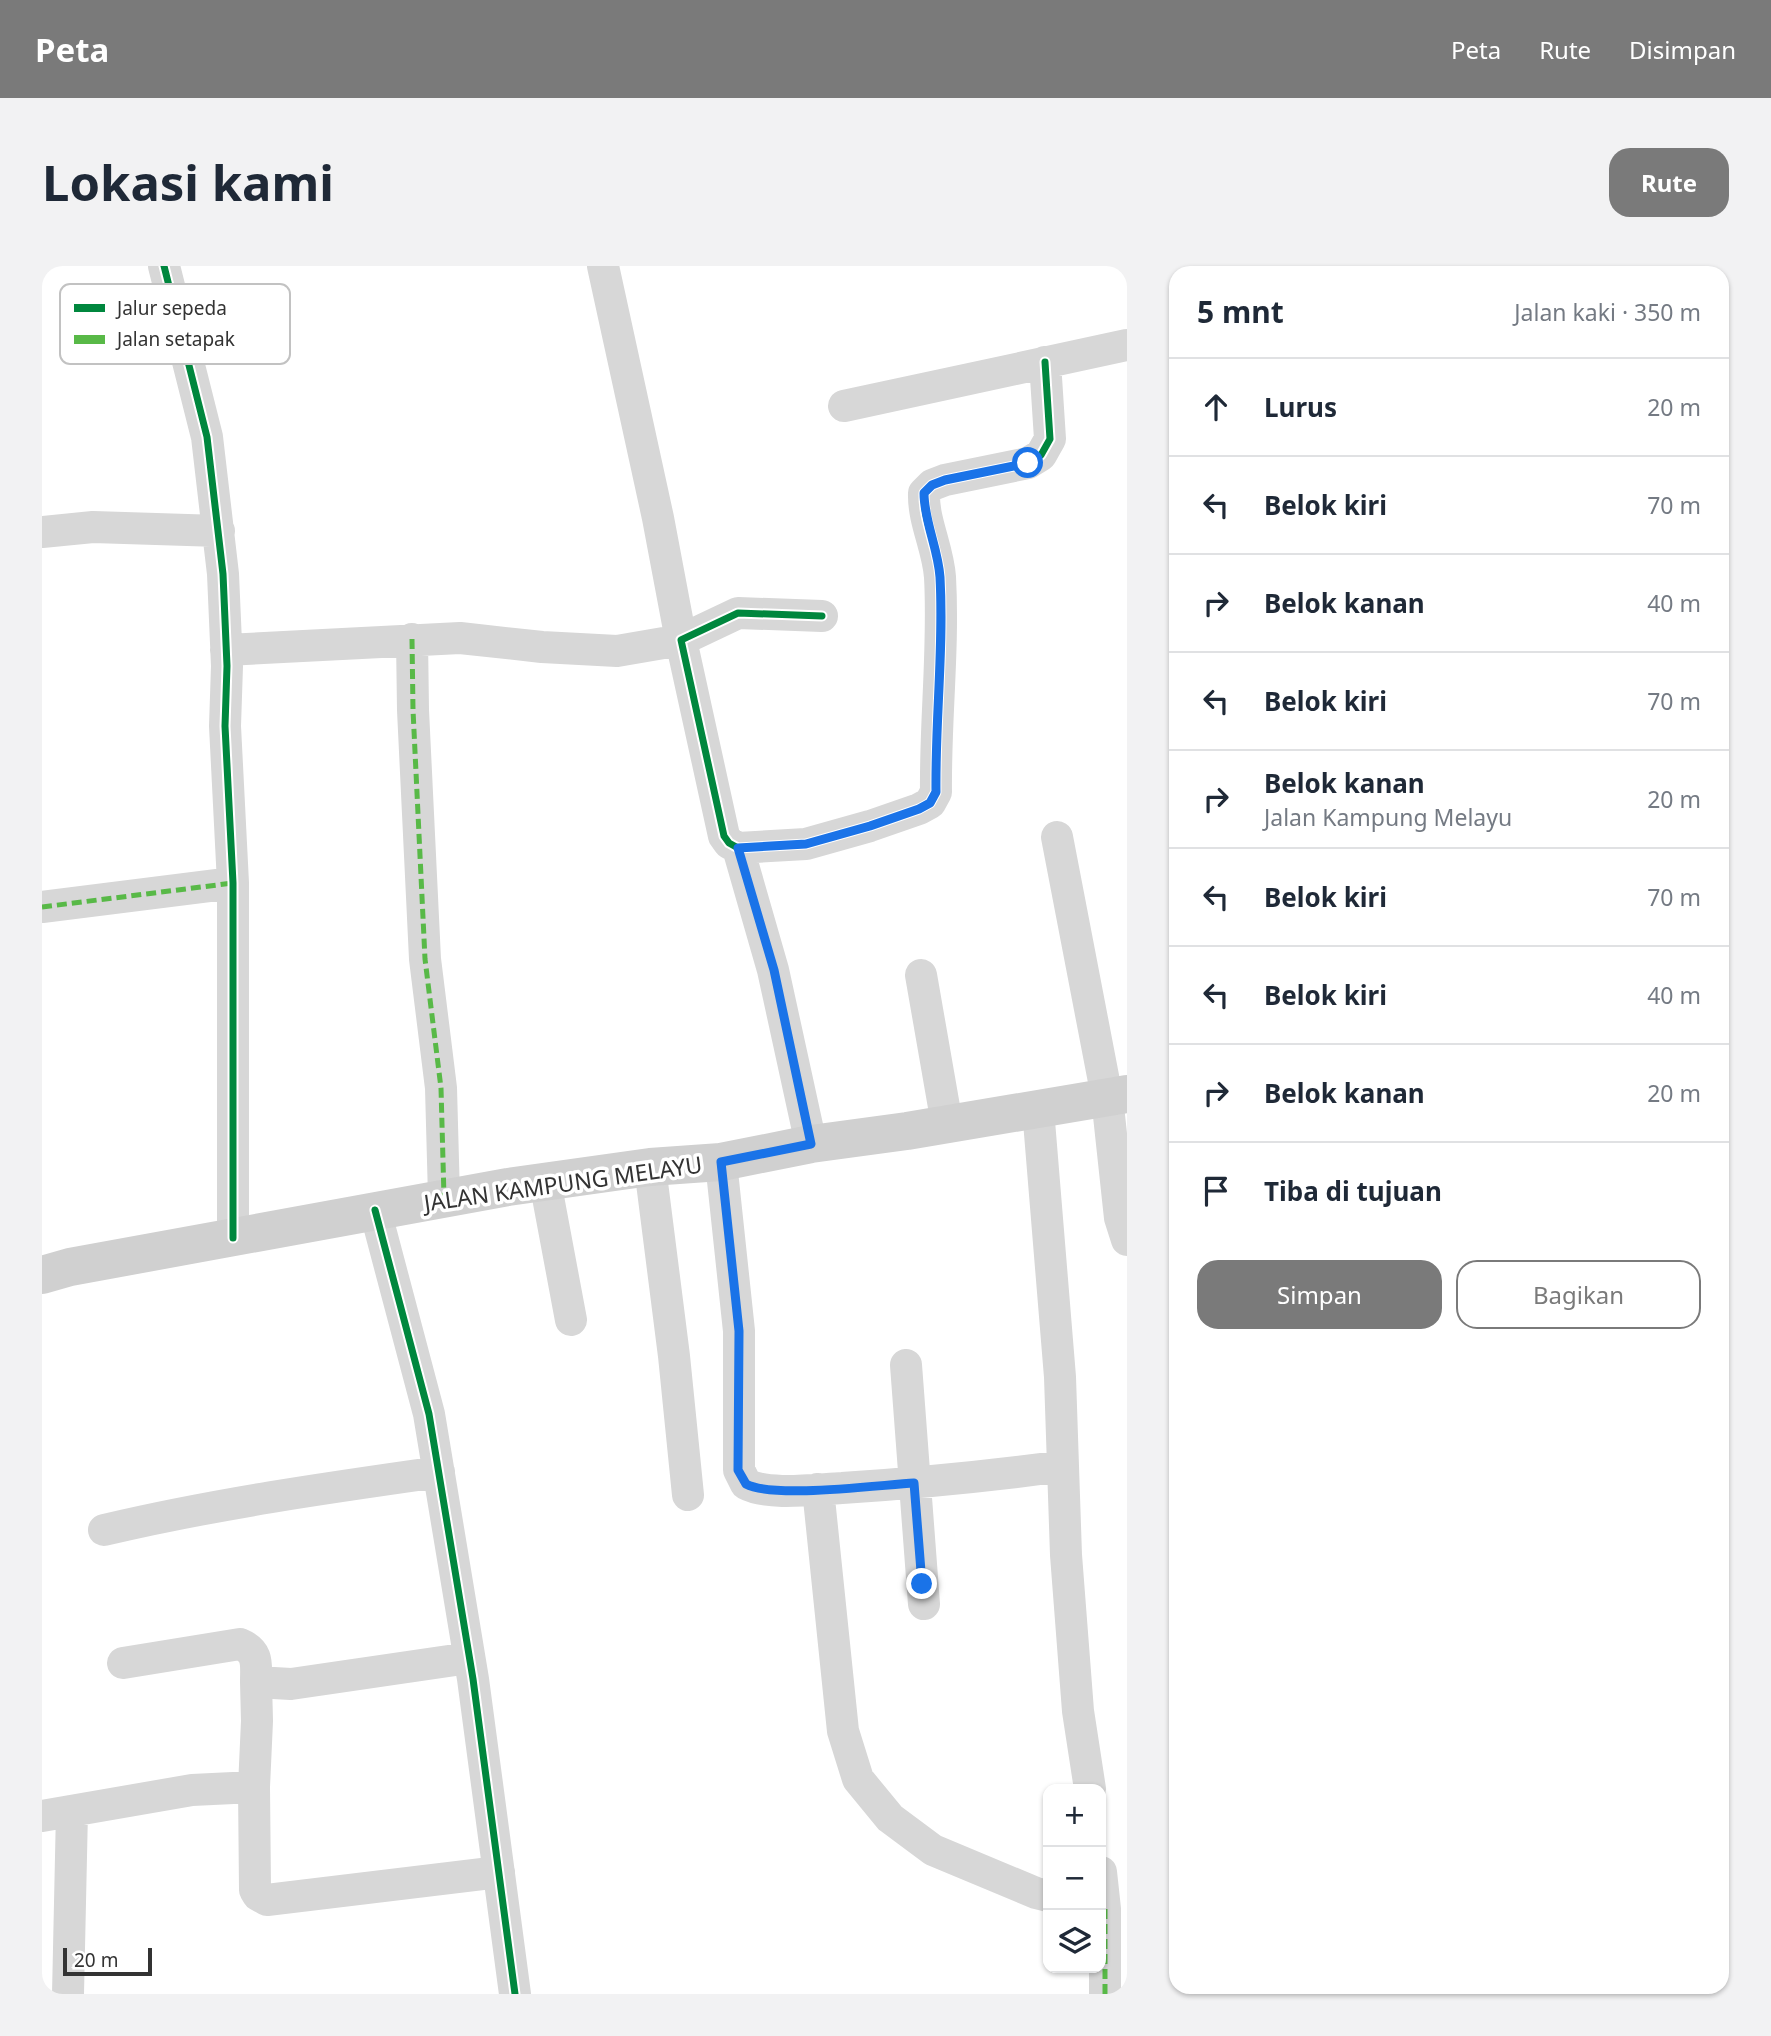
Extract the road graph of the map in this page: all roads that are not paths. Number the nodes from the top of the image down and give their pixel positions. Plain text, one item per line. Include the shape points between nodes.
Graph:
1 (164, 266) edge
2 (603, 266) edge
3 (169, 284) edge
4 (1127, 345) edge
5 (1045, 362) junction
6 (189, 364) edge
7 (844, 405) dead end
8 (219, 531) junction
9 (42, 532) edge
10 (822, 617) dead end
11 (412, 639) junction
12 (681, 640) junction
13 (226, 650) junction
14 (1057, 837) dead end
15 (738, 848) junction
16 (233, 883) junction
17 (42, 906) edge
18 (921, 975) dead end
19 (1117, 1096) edge
20 (1038, 1109) junction
21 (947, 1124) junction
22 (811, 1144) junction
23 (721, 1162) junction
24 (650, 1167) junction
25 (545, 1181) junction
26 (444, 1197) junction
27 (375, 1210) junction
28 (233, 1238) junction
29 (1127, 1240) edge
30 (42, 1275) edge
31 (571, 1320) dead end
32 (906, 1365) dead end
33 (1063, 1466) junction
34 (439, 1472) junction
35 (914, 1483) junction
36 (818, 1489) junction
37 (688, 1495) dead end
38 (104, 1530) dead end
39 (924, 1604) dead end
40 (469, 1658) junction
41 (122, 1663) dead end
42 (256, 1682) junction
43 (1089, 1784) edge
44 (254, 1787) junction
45 (57, 1814) edge
46 (499, 1872) junction
47 (1106, 1891) edge
48 (1043, 1895) edge
49 (1111, 1910) edge
50 (68, 1994) edge
51 (514, 1994) edge
52 (1105, 1994) edge

1 - 3 street
2 - 12 street
4 - 5 street
5 - 7 street
5 - 15 street via 1050,439 1041,455 1028,463 945,480 924,493 940,576 936,792 930,803 806,844
6 - 8 street via 207,437
8 - 9 street via 93,527
8 - 13 street
10 - 12 street via 738,613
11 - 12 street via 460,638 617,651
11 - 13 street
11 - 26 street via 425,958 441,1088
12 - 15 street via 724,835
13 - 16 street
14 - 19 street
15 - 22 street via 774,970
16 - 17 street
16 - 28 street
18 - 21 street
19 - 20 main road, JALAN KAMPUNG MELAYU
19 - 29 street via 1120,1218
20 - 21 main road, JALAN KAMPUNG MELAYU
20 - 33 street
21 - 22 main road, JALAN KAMPUNG MELAYU
22 - 23 main road, JALAN KAMPUNG MELAYU
23 - 24 main road, JALAN KAMPUNG MELAYU
23 - 36 street via 739,1331 738,1470 752,1488
24 - 25 main road, JALAN KAMPUNG MELAYU
24 - 37 street
25 - 26 main road, JALAN KAMPUNG MELAYU
25 - 31 street
26 - 27 main road, JALAN KAMPUNG MELAYU
27 - 28 main road, JALAN KAMPUNG MELAYU
27 - 34 street via 429,1414
28 - 30 main road, JALAN KAMPUNG MELAYU
32 - 35 street
33 - 35 street
33 - 43 street via 1078,1711
34 - 38 street via 294,1493
34 - 40 street
35 - 36 street
35 - 39 street
36 - 48 street via 842,1731 858,1779 890,1818 933,1850
40 - 42 street via 291,1684
40 - 46 street
41 - 42 street via 240,1644 254,1654
42 - 44 street
44 - 45 street via 192,1790
44 - 46 street via 255,1890 264,1899
45 - 50 street
46 - 51 street
47 - 49 street
49 - 52 street

